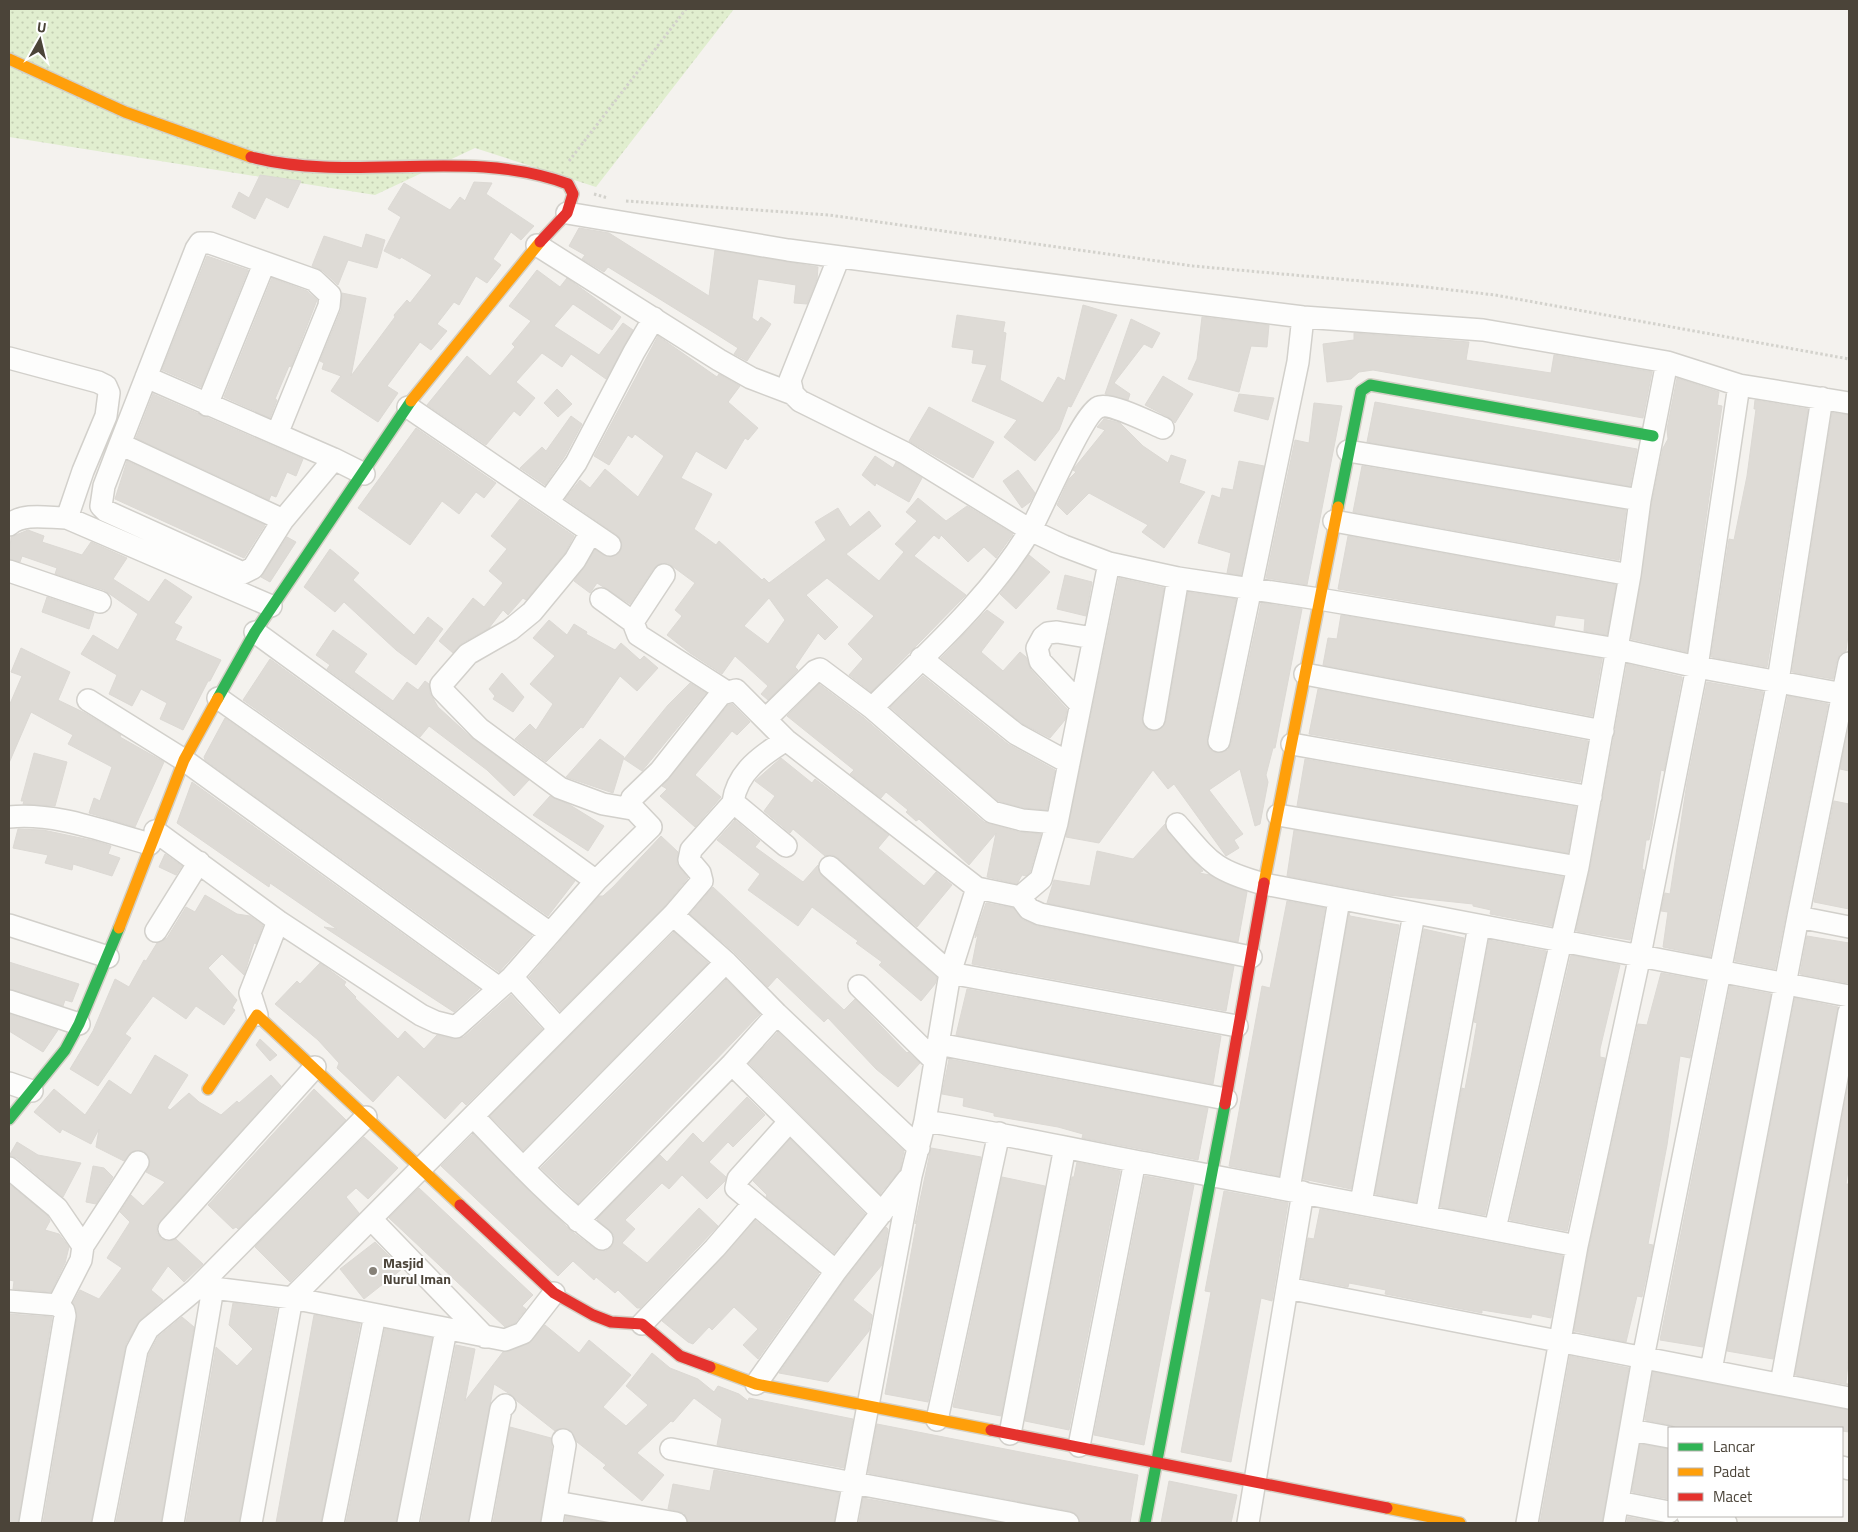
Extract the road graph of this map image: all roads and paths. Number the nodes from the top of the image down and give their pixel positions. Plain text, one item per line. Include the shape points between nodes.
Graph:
1 (686, 9) edge
2 (9, 59) edge
3 (578, 150) dead end
4 (572, 188) junction
5 (567, 212) junction
6 (537, 245) junction
7 (839, 257) junction
8 (264, 264) junction
9 (1303, 317) junction
10 (654, 318) junction
11 (9, 358) edge
12 (1849, 359) edge
13 (1667, 362) junction
14 (146, 377) junction
15 (1739, 385) junction
16 (793, 394) junction
17 (1822, 398) junction
18 (1849, 403) edge
19 (207, 405) junction
20 (408, 407) junction
21 (1163, 428) dead end
22 (277, 434) junction
23 (1653, 436) junction
24 (120, 444) junction
25 (1348, 451) junction
26 (334, 459) junction
27 (364, 474) junction
28 (1640, 500) junction
29 (548, 502) junction
30 (67, 518) junction
31 (283, 520) junction
32 (1334, 521) junction
33 (9, 525) edge
34 (1030, 530) junction
35 (591, 532) junction
36 (610, 545) dead end
37 (1109, 563) junction
38 (9, 571) edge
39 (664, 575) dead end
40 (1630, 575) junction
41 (1178, 578) junction
42 (1249, 588) junction
43 (1319, 599) junction
44 (602, 600) dead end
45 (100, 602) dead end
46 (270, 606) junction
47 (633, 622) junction
48 (255, 632) junction
49 (1092, 638) junction
50 (1617, 649) junction
51 (921, 658) junction
52 (1849, 663) edge
53 (1697, 667) junction
54 (1305, 674) junction
55 (1778, 681) junction
56 (727, 692) junction
57 (1846, 695) edge
58 (218, 698) junction
59 (88, 700) dead end
60 (1080, 704) junction
61 (872, 708) junction
62 (766, 719) junction
63 (1154, 719) dead end
64 (1603, 731) junction
65 (786, 740) junction
66 (1219, 741) dead end
67 (1292, 744) junction
68 (184, 760) junction
69 (1069, 763) junction
70 (1591, 797) junction
71 (734, 803) junction
72 (632, 809) junction
73 (1278, 815) junction
74 (9, 817) edge
75 (1057, 823) junction
76 (1177, 824) dead end
77 (153, 838) junction
78 (786, 846) dead end
79 (199, 862) junction
80 (830, 867) dead end
81 (1578, 868) junction
82 (596, 881) junction
83 (1264, 884) junction
84 (977, 888) junction
85 (1020, 897) junction
86 (1339, 900) junction
87 (1414, 914) junction
88 (673, 915) junction
89 (1798, 917) junction
90 (278, 921) junction
91 (9, 925) edge
92 (1478, 926) junction
93 (1849, 927) edge
94 (156, 931) dead end
95 (550, 933) junction
96 (1562, 942) junction
97 (1640, 955) junction
98 (108, 957) junction
99 (1251, 957) junction
100 (726, 962) junction
101 (1720, 972) junction
102 (950, 973) junction
103 (505, 982) junction
104 (1785, 984) junction
105 (859, 986) dead end
106 (1849, 996) edge
107 (9, 1001) edge
108 (1849, 1012) edge
109 (777, 1014) junction
110 (257, 1015) junction
111 (79, 1024) junction
112 (1237, 1026) junction
113 (559, 1029) junction
114 (937, 1052) junction
115 (732, 1064) junction
116 (315, 1067) junction
117 (9, 1083) edge
118 (208, 1089) dead end
119 (32, 1091) junction
120 (1226, 1098) junction
121 (473, 1116) junction
122 (366, 1117) junction
123 (9, 1119) edge
124 (789, 1122) junction
125 (926, 1122) junction
126 (999, 1133) junction
127 (1065, 1147) junction
128 (919, 1148) junction
129 (1135, 1161) junction
130 (138, 1162) dead end
131 (9, 1168) edge
132 (523, 1168) junction
133 (420, 1170) junction
134 (911, 1176) junction
135 (1211, 1176) junction
136 (1296, 1190) junction
137 (754, 1202) junction
138 (1361, 1202) junction
139 (882, 1214) junction
140 (1426, 1216) junction
141 (372, 1220) junction
142 (578, 1221) junction
143 (169, 1229) dead end
144 (1495, 1230) junction
145 (602, 1239) dead end
146 (83, 1246) junction
147 (1576, 1246) junction
148 (836, 1271) junction
149 (204, 1288) junction
150 (1287, 1288) junction
151 (554, 1293) junction
152 (292, 1298) junction
153 (9, 1301) edge
154 (58, 1305) junction
155 (374, 1315) junction
156 (642, 1324) junction
157 (446, 1330) junction
158 (485, 1338) junction
159 (1560, 1340) junction
160 (1643, 1358) junction
161 (1711, 1370) junction
162 (756, 1384) junction
163 (1781, 1384) junction
164 (1849, 1396) edge
165 (504, 1405) dead end
166 (868, 1407) junction
167 (937, 1420) junction
168 (1631, 1430) junction
169 (1010, 1434) junction
170 (1668, 1437) edge
171 (563, 1440) dead end
172 (1078, 1446) junction
173 (671, 1449) dead end
174 (1158, 1462) junction
175 (854, 1482) junction
176 (1255, 1482) junction
177 (556, 1502) junction
178 (1618, 1502) junction
179 (1668, 1512) edge
180 (1693, 1517) edge
181 (30, 1523) edge
182 (103, 1523) edge
183 (173, 1523) edge
184 (251, 1523) edge
185 (333, 1523) edge
186 (408, 1523) edge
187 (480, 1523) edge
188 (552, 1523) edge
189 (676, 1523) edge
190 (846, 1523) edge
191 (1068, 1523) edge
192 (1145, 1523) edge
193 (1248, 1523) edge
194 (1460, 1523) edge
195 (1527, 1523) edge
196 (1614, 1523) edge
197 (1726, 1523) edge

1 - 3 path
2 - 4 street via 61,86 146,121 248,157 284,164 340,168 490,166 537,172
4 - 5 street via 572,202
4 - 12 path via 617,201 829,215 1194,266 1495,295
5 - 6 street
5 - 7 street
6 - 10 street
6 - 20 street via 422,385
7 - 9 street
7 - 16 street via 790,380
8 - 14 street via 210,243 200,243
8 - 19 street
8 - 22 street via 314,280 330,295
9 - 13 street via 1483,330
9 - 42 street via 1298,362
10 - 16 street via 751,378
10 - 29 street via 576,463
11 - 30 street via 106,386 106,416
13 - 15 street
13 - 23 street
14 - 19 street
14 - 24 street
15 - 17 street
15 - 53 street
16 - 34 street via 800,401 905,453
17 - 18 street
17 - 55 street
19 - 22 street
20 - 27 street
20 - 29 street
21 - 34 street via 1124,412 1097,407 1076,440
22 - 26 street
23 - 25 street via 1368,385 1361,391
23 - 28 street
24 - 31 street
24 - 31 street via 104,486 101,506 106,511 243,573 253,568
25 - 28 street
25 - 32 street
26 - 27 street
26 - 31 street
27 - 46 street
28 - 40 street
29 - 35 street
30 - 33 street via 32,517 15,520
30 - 46 street
32 - 40 street
32 - 43 street
34 - 37 street
34 - 51 street via 965,616
35 - 36 street
35 - 72 street via 574,560 532,612 521,623 468,654 441,685 442,690 480,729 560,788 603,804
37 - 41 street
37 - 49 street
38 - 45 street
39 - 47 street
40 - 50 street
41 - 42 street
41 - 63 street
42 - 43 street
42 - 66 street
43 - 50 street
43 - 54 street
44 - 47 street
46 - 48 street
47 - 56 street via 638,635 652,646
48 - 58 street
48 - 82 street
49 - 60 street
49 - 60 street via 1048,633 1037,648 1040,661
50 - 53 street
50 - 64 street
51 - 61 street
51 - 69 street via 1016,734
52 - 57 street
53 - 55 street
53 - 97 street
54 - 64 street
54 - 67 street
55 - 57 street
55 - 101 street
56 - 62 street via 736,690
56 - 72 street via 722,694 660,771 632,798
57 - 89 street
58 - 68 street
58 - 95 street
59 - 68 street
60 - 69 street
61 - 62 street via 819,669
61 - 75 street via 992,812 1022,820
62 - 65 street
64 - 70 street
65 - 71 street via 762,754 748,769 736,790
65 - 84 street
67 - 70 street
67 - 73 street
68 - 77 street
68 - 103 street
69 - 75 street
70 - 81 street
71 - 78 street
71 - 88 street via 691,850 689,860 702,876 702,881
72 - 82 street via 651,827
73 - 81 street
73 - 83 street
74 - 77 street via 35,815
75 - 85 street via 1041,879
76 - 83 street via 1220,869
77 - 79 street
77 - 98 street
79 - 90 street
79 - 94 street
80 - 102 street
81 - 96 street
82 - 95 street
83 - 86 street
83 - 99 street
84 - 85 street
84 - 102 street
85 - 99 street via 1029,909 1040,914
86 - 87 street
86 - 136 street
87 - 92 street
87 - 138 street
88 - 100 street
88 - 113 street
89 - 93 street
89 - 104 street
90 - 103 street via 421,1015 444,1025 460,1026
90 - 110 street via 250,993
91 - 98 street
92 - 96 street
92 - 140 street
95 - 103 street
96 - 97 street
96 - 144 street
97 - 101 street
97 - 147 street
98 - 111 street
99 - 112 street
100 - 109 street
100 - 132 street
101 - 104 street
101 - 160 street
102 - 112 street
102 - 114 street
103 - 113 street
104 - 106 street
104 - 161 street
105 - 114 street
107 - 111 street
108 - 163 street
109 - 115 street
109 - 128 street
110 - 116 street
110 - 118 street
111 - 119 street via 65,1050
112 - 120 street
113 - 121 street
114 - 120 street
114 - 125 street
115 - 124 street
115 - 142 street
116 - 122 street
116 - 143 street
117 - 119 street
119 - 123 street
120 - 135 street
121 - 132 street
121 - 133 street
122 - 133 street
122 - 149 street
124 - 137 street via 736,1182 736,1188
124 - 139 street
125 - 126 street
125 - 128 street
126 - 127 street
126 - 167 street
127 - 129 street
127 - 169 street
128 - 134 street
129 - 135 street
129 - 172 street
130 - 146 street
131 - 146 street via 56,1208
132 - 142 street
133 - 141 street
133 - 151 street
134 - 139 street
134 - 166 street
135 - 136 street
135 - 174 street
136 - 138 street
136 - 150 street
137 - 148 street
137 - 156 street
138 - 140 street
139 - 148 street
140 - 144 street
141 - 152 street
141 - 158 street
142 - 145 street
144 - 147 street
146 - 154 street via 82,1260
147 - 159 street
148 - 162 street
149 - 152 street
149 - 182 street via 148,1329 137,1350
149 - 183 street
150 - 159 street
150 - 176 street
151 - 156 street via 611,1322
151 - 158 street via 523,1333 505,1340
152 - 155 street
152 - 184 street
153 - 154 street
154 - 181 street via 64,1311 64,1330
155 - 157 street
155 - 185 street
156 - 162 street via 680,1356
157 - 158 street
157 - 186 street
159 - 160 street
159 - 195 street
160 - 161 street
160 - 168 street
161 - 163 street
162 - 166 street
163 - 164 street
165 - 187 street
166 - 167 street
166 - 175 street
167 - 169 street
168 - 170 street
168 - 178 street
169 - 172 street
171 - 177 street via 565,1445
172 - 174 street
173 - 175 street
174 - 176 street
174 - 192 street
175 - 190 street
175 - 191 street
176 - 193 street
176 - 194 street
177 - 188 street
177 - 189 street
178 - 179 street
178 - 196 street
180 - 197 street

